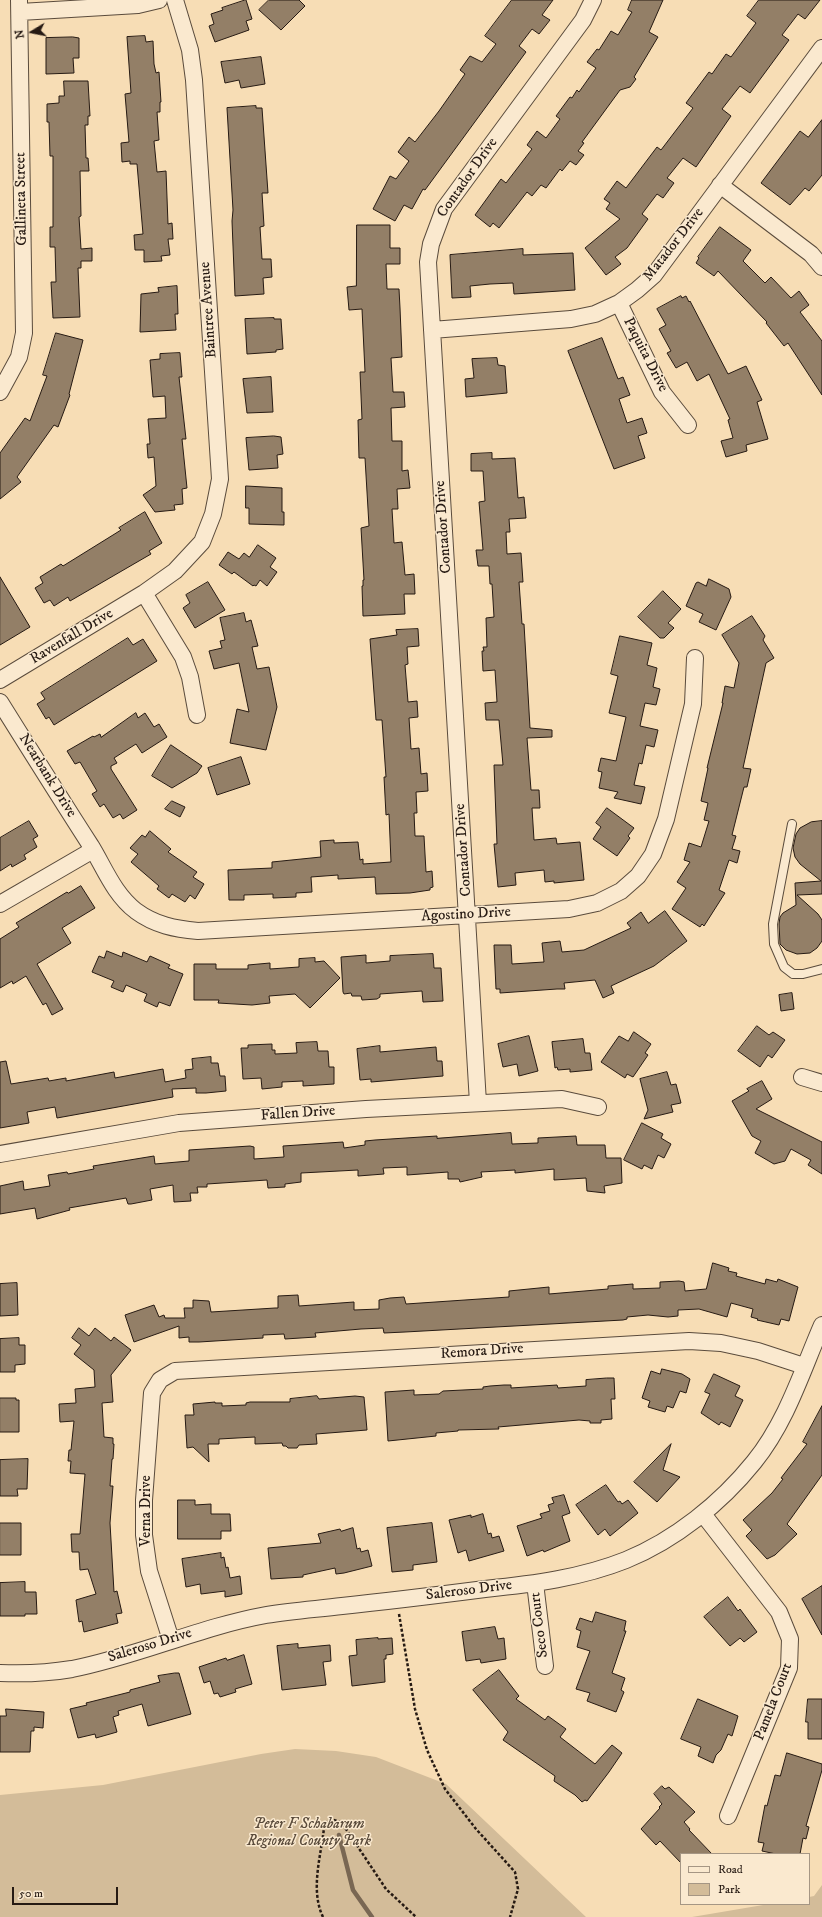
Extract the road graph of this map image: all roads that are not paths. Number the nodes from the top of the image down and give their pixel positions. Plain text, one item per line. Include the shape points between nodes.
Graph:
1 (159, 0) edge
2 (175, 0) edge
3 (593, 0) edge
4 (20, 6) edge
5 (822, 48) edge
6 (720, 185) junction
7 (822, 268) edge
8 (619, 303) junction
9 (432, 330) junction
10 (0, 392) edge
11 (688, 425) dead end
12 (144, 593) junction
13 (695, 658) dead end
14 (0, 680) edge
15 (0, 702) edge
16 (198, 715) dead end
17 (792, 824) dead end
18 (93, 850) junction
19 (0, 904) edge
20 (468, 915) junction
21 (822, 969) edge
22 (802, 1077) dead end
23 (822, 1083) edge
24 (478, 1103) junction
25 (598, 1107) dead end
26 (0, 1154) edge
27 (822, 1325) edge
28 (804, 1366) junction
29 (160, 1380) joint
30 (703, 1514) junction
31 (535, 1583) junction
32 (171, 1640) junction
33 (545, 1666) dead end
34 (0, 1673) edge
35 (728, 1816) dead end

1 - 4 street via 138,5
2 - 12 street, Baintree Avenue via 190,50 194,80 220,479 213,514 202,542 175,571
3 - 9 street, Contador Drive via 583,20 444,209 430,244 428,262
4 - 10 street, Gallineta Street via 24,333 19,358
5 - 6 street, Matador Drive
6 - 7 street via 811,254
6 - 8 street, Matador Drive via 654,274
8 - 9 street, Matador Drive via 595,314 571,319
8 - 11 street, Paquita Drive via 662,392
9 - 20 street, Contador Drive
12 - 14 street, Ravenfall Drive
12 - 16 street via 183,657
13 - 20 street, Agostino Drive via 693,704 666,819 653,854 638,876 621,891 597,903 569,909
15 - 18 street, Nearbank Drive
17 - 21 lane via 773,924 774,944 784,967 794,974
18 - 19 street
18 - 20 street, Agostino Drive via 118,894 154,923 174,929 198,931
20 - 24 street, Contador Drive
22 - 23 street
24 - 25 street, Fallen Drive via 562,1099
24 - 26 street, Fallen Drive via 179,1123
27 - 28 street, Saleroso Drive
28 - 29 street, Remora Drive via 758,1351 721,1343 689,1340 175,1371
28 - 30 street, Saleroso Drive via 791,1402 755,1461
29 - 32 street, Verna Drive via 152,1393 144,1535 149,1571
30 - 31 street, Saleroso Drive via 659,1543 626,1560 581,1575
30 - 35 street, Pamela Court via 779,1612 790,1639 789,1668
31 - 32 street, Saleroso Drive via 269,1615 223,1624
31 - 33 street, Seco Court
32 - 34 street, Saleroso Drive via 70,1669 36,1673

